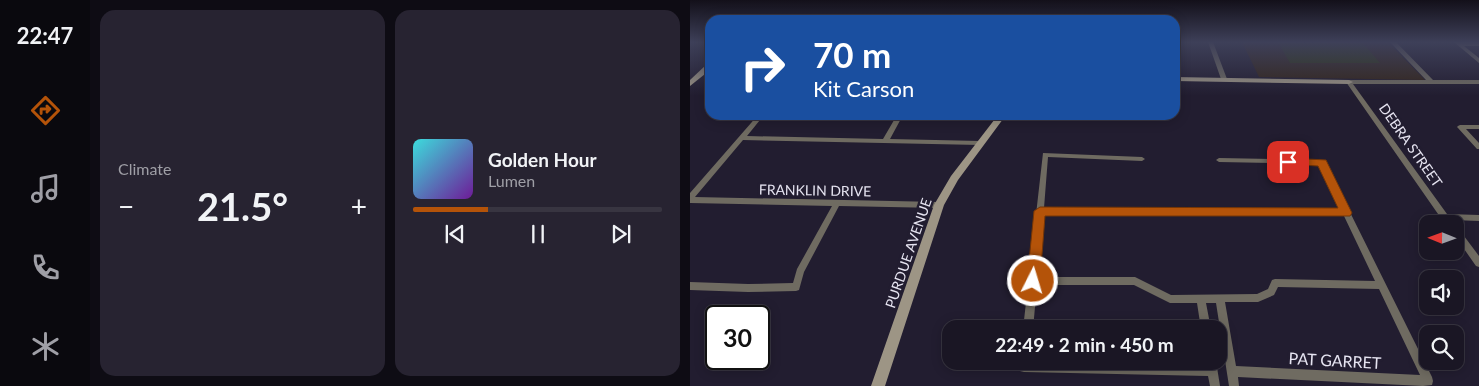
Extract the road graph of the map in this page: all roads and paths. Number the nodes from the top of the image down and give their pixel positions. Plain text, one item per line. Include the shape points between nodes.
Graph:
1 (1217, 60) edge
2 (1410, 60) edge
3 (705, 70) edge
4 (1180, 79) edge
5 (1224, 79) junction
6 (691, 82) edge
7 (1349, 82) junction
8 (1431, 82) junction
9 (1479, 82) edge
10 (757, 120) edge
11 (897, 120) edge
12 (998, 120) edge
13 (1479, 127) edge
14 (741, 138) junction
15 (885, 141) junction
16 (980, 143) junction
17 (1479, 147) edge
18 (1142, 159) dead end
19 (1219, 160) dead end
20 (690, 199) edge
21 (837, 203) junction
22 (939, 205) junction
23 (1040, 211) junction
24 (1346, 213) junction
25 (1444, 215) edge
26 (1479, 218) edge
27 (1464, 219) edge
28 (1464, 242) edge
29 (1479, 263) edge
30 (1033, 281) junction
31 (690, 286) edge
32 (1382, 286) junction
33 (1220, 298) junction
34 (1201, 299) junction
35 (1029, 320) edge
36 (1204, 320) edge
37 (1212, 370) edge
38 (1231, 371) junction
39 (878, 386) edge
40 (1215, 386) edge
41 (1234, 386) edge

1 - 5 street
2 - 8 street
3 - 6 street
4 - 5 street
5 - 7 street
7 - 8 street
7 - 25 street, DEBRA STREET
8 - 9 street
10 - 14 street
11 - 15 street
12 - 16 street, PURDUE AVENUE
13 - 17 street via 1460,127
14 - 15 street
14 - 20 street
15 - 16 street
16 - 22 street, PURDUE AVENUE
18 - 23 street via 1045,156
19 - 24 street via 1322,162
20 - 21 street, FRANKLIN DRIVE
21 - 22 street, FRANKLIN DRIVE
21 - 31 street via 800,272 796,287
22 - 39 street, PURDUE AVENUE
23 - 24 street
23 - 30 street
24 - 32 street
26 - 27 street
28 - 29 street
30 - 34 street via 1135,281 1170,298
30 - 35 street
32 - 33 street via 1275,284 1271,292 1258,298
32 - 38 street, PAT GARRET via 1428,381
33 - 34 street
33 - 38 street
34 - 36 street
37 - 40 street
38 - 41 street

